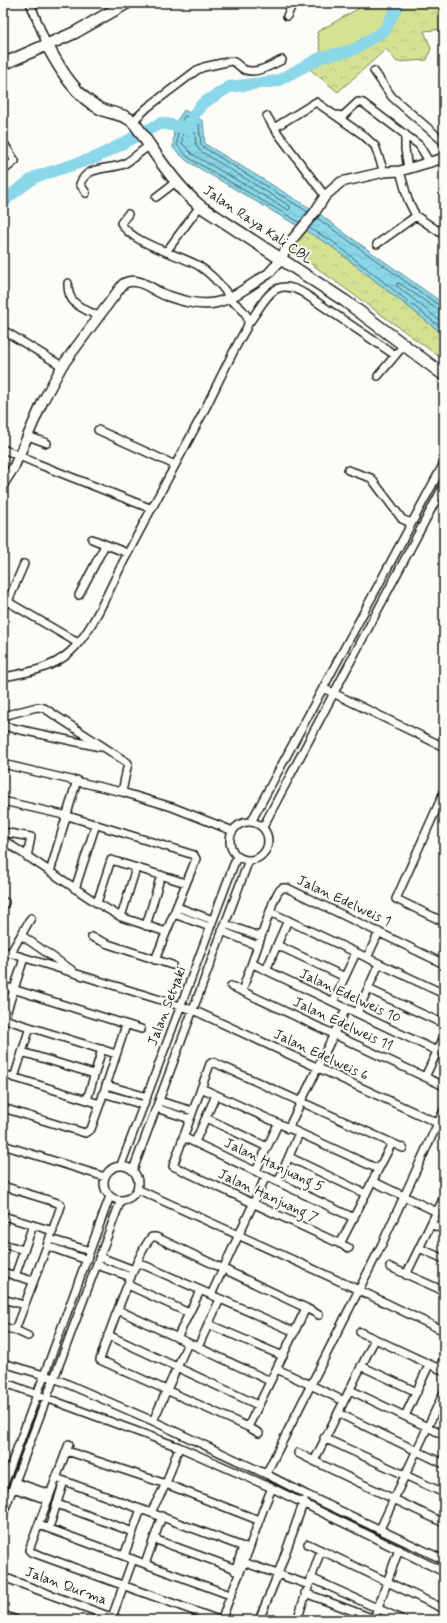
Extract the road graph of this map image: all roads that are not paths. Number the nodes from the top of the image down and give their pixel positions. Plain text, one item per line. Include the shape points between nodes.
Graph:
1 (30, 3) edge
2 (127, 3) edge
3 (293, 3) edge
4 (287, 16) dead end
5 (47, 45) junction
6 (282, 60) dead end
7 (3, 64) edge
8 (374, 71) dead end
9 (336, 115) junction
10 (267, 116) dead end
11 (134, 122) junction
12 (274, 128) junction
13 (405, 134) junction
14 (147, 141) junction
15 (3, 142) edge
16 (444, 142) edge
17 (444, 158) edge
18 (430, 163) junction
19 (404, 170) junction
20 (3, 171) edge
21 (384, 172) junction
22 (177, 181) junction
23 (86, 193) dead end
24 (326, 196) junction
25 (156, 197) dead end
26 (200, 206) junction
27 (128, 214) dead end
28 (416, 216) junction
29 (444, 235) edge
30 (377, 244) dead end
31 (166, 252) junction
32 (281, 258) junction
33 (68, 283) dead end
34 (229, 298) junction
35 (98, 316) junction
36 (248, 324) junction
37 (3, 330) edge
38 (404, 345) junction
39 (394, 356) junction
40 (62, 366) junction
41 (444, 375) edge
42 (378, 376) dead end
43 (98, 430) dead end
44 (28, 436) junction
45 (47, 443) dead end
46 (3, 449) edge
47 (19, 456) junction
48 (444, 463) edge
49 (175, 465) junction
50 (348, 470) dead end
51 (3, 484) edge
52 (444, 485) edge
53 (152, 509) junction
54 (410, 523) junction
55 (92, 539) dead end
56 (105, 545) junction
57 (127, 553) junction
58 (24, 564) dead end
59 (79, 595) dead end
60 (6, 597) edge
61 (78, 643) junction
62 (3, 678) edge
63 (323, 688) junction
64 (334, 693) junction
65 (3, 716) edge
66 (3, 726) edge
67 (444, 747) edge
68 (104, 748) junction
69 (3, 764) edge
70 (77, 780) junction
71 (122, 792) junction
72 (444, 792) edge
73 (3, 801) edge
74 (68, 816) junction
75 (251, 822) junction
76 (96, 824) junction
77 (263, 827) junction
78 (233, 831) junction
79 (3, 832) edge
80 (3, 840) edge
81 (237, 856) junction
82 (27, 857) junction
83 (249, 860) junction
84 (136, 868) junction
85 (50, 872) junction
86 (161, 875) junction
87 (186, 883) junction
88 (76, 889) junction
89 (97, 903) junction
90 (175, 910) junction
91 (270, 912) junction
92 (121, 917) junction
93 (31, 918) dead end
94 (213, 920) junction
95 (288, 920) junction
96 (444, 922) edge
97 (146, 926) junction
98 (210, 927) junction
99 (223, 928) junction
100 (166, 932) junction
101 (379, 932) junction
102 (21, 935) junction
103 (92, 937) dead end
104 (261, 937) junction
105 (277, 945) junction
106 (258, 946) junction
107 (7, 952) edge
108 (356, 953) junction
109 (24, 958) junction
110 (367, 958) junction
111 (155, 960) junction
112 (253, 964) junction
113 (380, 964) junction
114 (444, 964) edge
115 (172, 966) dead end
116 (266, 970) junction
117 (79, 975) junction
118 (345, 977) junction
119 (3, 986) edge
120 (231, 986) dead end
121 (368, 989) junction
122 (14, 990) junction
123 (242, 991) junction
124 (444, 994) edge
125 (333, 1002) junction
126 (181, 1006) junction
127 (346, 1008) junction
128 (193, 1010) junction
129 (357, 1013) junction
130 (4, 1021) edge
131 (444, 1024) edge
132 (126, 1025) junction
133 (30, 1027) junction
134 (140, 1029) dead end
135 (334, 1034) junction
136 (444, 1037) edge
137 (102, 1050) junction
138 (437, 1051) junction
139 (22, 1052) junction
140 (116, 1054) junction
141 (317, 1067) junction
142 (3, 1074) edge
143 (94, 1074) junction
144 (425, 1077) junction
145 (14, 1078) junction
146 (106, 1085) junction
147 (444, 1086) edge
148 (201, 1088) junction
149 (103, 1093) junction
150 (216, 1095) junction
151 (147, 1097) junction
152 (87, 1100) junction
153 (159, 1100) junction
154 (301, 1101) junction
155 (100, 1104) junction
156 (144, 1105) junction
157 (3, 1108) edge
158 (156, 1108) junction
159 (444, 1110) edge
160 (193, 1111) junction
161 (206, 1118) junction
162 (190, 1119) junction
163 (278, 1124) junction
164 (441, 1124) edge
165 (288, 1129) junction
166 (299, 1133) junction
167 (183, 1136) junction
168 (195, 1142) junction
169 (392, 1143) junction
170 (3, 1145) edge
171 (266, 1146) junction
172 (403, 1148) dead end
173 (289, 1157) junction
174 (121, 1165) junction
175 (378, 1169) junction
176 (133, 1170) junction
177 (256, 1171) junction
178 (266, 1176) junction
179 (105, 1177) junction
180 (372, 1181) junction
181 (278, 1182) junction
182 (3, 1186) edge
183 (137, 1189) junction
184 (366, 1194) junction
185 (405, 1195) junction
186 (110, 1196) junction
187 (444, 1198) edge
188 (121, 1200) junction
189 (254, 1204) junction
190 (437, 1212) junction
191 (3, 1216) edge
192 (354, 1218) junction
193 (431, 1224) junction
194 (33, 1225) junction
195 (444, 1230) edge
196 (51, 1235) junction
197 (239, 1235) junction
198 (3, 1244) edge
199 (340, 1244) junction
200 (47, 1246) junction
201 (349, 1248) dead end
202 (419, 1248) junction
203 (24, 1250) junction
204 (90, 1252) junction
205 (100, 1257) junction
206 (444, 1259) edge
207 (86, 1260) junction
208 (138, 1262) junction
209 (97, 1265) junction
210 (390, 1267) dead end
211 (134, 1270) junction
212 (222, 1270) junction
213 (3, 1272) edge
214 (406, 1275) junction
215 (15, 1276) junction
216 (132, 1277) junction
217 (33, 1281) junction
218 (128, 1285) junction
219 (359, 1290) junction
220 (200, 1291) junction
221 (444, 1292) edge
222 (211, 1295) junction
223 (3, 1299) edge
224 (220, 1299) junction
225 (24, 1305) junction
226 (306, 1308) junction
227 (118, 1310) junction
228 (189, 1313) junction
229 (319, 1315) dead end
230 (208, 1324) junction
231 (3, 1327) edge
232 (15, 1330) junction
233 (444, 1331) edge
234 (295, 1332) junction
235 (360, 1332) dead end
236 (108, 1335) junction
237 (28, 1336) dead end
238 (177, 1338) junction
239 (375, 1339) junction
240 (188, 1343) junction
241 (198, 1347) junction
242 (283, 1356) junction
243 (444, 1358) edge
244 (3, 1363) edge
245 (430, 1365) junction
246 (361, 1366) junction
247 (177, 1368) junction
248 (277, 1369) junction
249 (442, 1370) edge
250 (44, 1375) junction
251 (54, 1378) junction
252 (270, 1381) junction
253 (3, 1382) edge
254 (311, 1385) junction
255 (167, 1390) junction
256 (350, 1390) junction
257 (417, 1392) junction
258 (444, 1392) edge
259 (37, 1395) junction
260 (47, 1398) junction
261 (344, 1401) junction
262 (441, 1404) edge
263 (258, 1405) junction
264 (338, 1413) junction
265 (405, 1416) junction
266 (154, 1421) junction
267 (248, 1427) junction
268 (427, 1428) junction
269 (259, 1433) dead end
270 (444, 1435) edge
271 (324, 1438) junction
272 (179, 1447) junction
273 (416, 1451) junction
274 (298, 1453) dead end
275 (314, 1461) junction
276 (444, 1464) edge
277 (266, 1474) junction
278 (405, 1476) junction
279 (56, 1478) junction
280 (4, 1481) edge
281 (64, 1481) junction
282 (166, 1484) junction
283 (14, 1485) junction
284 (272, 1488) junction
285 (444, 1493) edge
286 (307, 1495) junction
287 (49, 1497) junction
288 (394, 1498) junction
289 (57, 1504) junction
290 (303, 1504) junction
291 (141, 1509) junction
292 (152, 1512) junction
293 (3, 1514) edge
294 (162, 1516) junction
295 (258, 1520) junction
296 (444, 1522) edge
297 (39, 1525) junction
298 (49, 1528) junction
299 (380, 1529) junction
300 (133, 1532) junction
301 (154, 1539) junction
302 (308, 1544) dead end
303 (246, 1548) junction
304 (399, 1549) junction
305 (321, 1550) junction
306 (124, 1556) junction
307 (133, 1559) junction
308 (444, 1560) edge
309 (243, 1562) junction
310 (145, 1564) junction
311 (236, 1569) junction
312 (444, 1572) edge
313 (278, 1574) junction
314 (3, 1577) edge
315 (310, 1581) junction
316 (387, 1582) junction
317 (124, 1586) junction
318 (306, 1593) junction
319 (229, 1594) junction
320 (378, 1609) junction
321 (444, 1609) edge
322 (3, 1618) edge
323 (112, 1619) edge
324 (16, 1620) edge
325 (120, 1620) edge
326 (219, 1620) edge
327 (259, 1620) edge
328 (297, 1620) edge
329 (375, 1620) edge
330 (403, 1620) edge

1 - 5 street
2 - 5 main road
3 - 4 street
5 - 7 main road
5 - 11 main road via 62,72 85,98 103,110
6 - 11 street via 255,71 244,69 232,61 204,67 148,107
8 - 16 street via 392,96
9 - 12 street via 316,102
9 - 13 street via 344,115 360,102
9 - 21 street via 375,146
10 - 12 street
11 - 14 main road, Jalan Raya Kali CBL
12 - 24 street
13 - 18 street via 419,145
13 - 19 street
14 - 22 main road, Jalan Raya Kali CBL
14 - 23 street via 125,163 103,167 89,173 80,184
15 - 20 street via 15,159
17 - 18 street
18 - 19 street
19 - 21 street
19 - 28 street via 408,200
21 - 24 street via 341,182
22 - 25 street
22 - 26 main road, Jalan Raya Kali CBL
24 - 32 street
26 - 31 street
26 - 32 main road, Jalan Raya Kali CBL
27 - 31 street via 121,222 122,226 142,241
28 - 29 street
28 - 30 street
31 - 34 street via 187,260 207,272 217,280
32 - 34 street via 268,274
32 - 38 main road, Jalan Raya Kali CBL
33 - 35 street via 68,292 72,300
34 - 35 street via 218,303 192,302 165,295 140,282 131,281 120,286
34 - 36 street via 245,314
35 - 40 street
36 - 39 street via 272,292 288,286 305,294
36 - 49 street
37 - 40 street
38 - 39 street
38 - 41 main road, Jalan Raya Kali CBL
39 - 42 street
40 - 44 street
43 - 49 street
44 - 45 street
44 - 47 street
46 - 47 street
47 - 51 street
47 - 53 street
48 - 54 street
49 - 53 street
50 - 54 street via 371,478 402,519
52 - 64 street
53 - 57 street
54 - 63 street
55 - 56 street
56 - 57 street
56 - 59 street
57 - 61 street via 98,613
58 - 60 street
60 - 61 street via 13,605
61 - 62 street via 55,662 28,673
63 - 64 street
63 - 75 street
64 - 67 street
64 - 77 street
65 - 68 street via 41,707
66 - 68 street
68 - 71 street via 128,764
69 - 70 street
70 - 71 street
70 - 74 street
71 - 78 street via 172,807
72 - 96 street via 396,899
73 - 74 street
74 - 76 street
74 - 85 street
75 - 77 street
75 - 78 street via 241,824
76 - 87 street via 194,855 196,859
76 - 88 street
77 - 83 street via 269,840 267,850 259,858
78 - 81 street via 230,844
79 - 82 street via 31,837
80 - 82 street
81 - 83 street
81 - 94 street, Jalan Setyaki
82 - 85 street
83 - 99 street
84 - 86 street
84 - 89 street via 111,860
84 - 92 street
85 - 88 street
86 - 87 street
86 - 97 street
87 - 90 street
88 - 89 street
89 - 92 street
90 - 94 street
90 - 98 street
90 - 100 street
91 - 95 street
91 - 101 street, Jalan Edelweis 1 via 278,892 286,888
91 - 104 street, Jalan Edelweis 1
92 - 97 street
93 - 102 street
94 - 98 street, Jalan Setyaki
95 - 105 street
95 - 108 street
97 - 100 street
98 - 126 street, Jalan Setyaki
99 - 104 street
99 - 106 street
99 - 128 street
100 - 111 street
101 - 110 street
101 - 114 street, Jalan Edelweis 1
102 - 107 street
102 - 117 street
103 - 111 street
104 - 106 street, Jalan Edelweis 1
105 - 116 street
105 - 118 street
106 - 112 street, Jalan Edelweis 1
107 - 109 street, Jalan Edelweis 6
108 - 110 street
108 - 118 street
109 - 117 street, Jalan Edelweis 6
109 - 122 street
110 - 113 street
111 - 115 street
112 - 116 street, Jalan Edelweis 10
112 - 123 street, Jalan Edelweis 1
113 - 121 street
113 - 124 street
116 - 125 street, Jalan Edelweis 10
117 - 126 street, Jalan Edelweis 6
118 - 125 street
119 - 122 street
120 - 123 street, Jalan Edelweis 11
121 - 129 street
121 - 131 street
122 - 130 street
122 - 132 street
123 - 135 street, Jalan Edelweis 11
125 - 127 street, Jalan Edelweis 10
126 - 128 street, Jalan Edelweis 6
126 - 151 street, Jalan Setyaki
127 - 129 street, Jalan Edelweis 10
127 - 135 street
128 - 141 street, Jalan Edelweis 6
128 - 153 street
129 - 138 street, Jalan Edelweis 10
130 - 133 street
132 - 134 street
132 - 140 street
133 - 137 street
133 - 139 street
135 - 141 street
135 - 144 street, Jalan Edelweis 11
136 - 138 street
137 - 140 street
137 - 143 street
138 - 144 street
139 - 143 street
139 - 145 street
140 - 146 street
141 - 154 street
141 - 164 street, Jalan Edelweis 6
142 - 145 street
143 - 152 street
144 - 147 street, Jalan Edelweis 11
145 - 152 street
146 - 149 street
146 - 151 street
148 - 150 street
148 - 154 street via 213,1062
148 - 160 street
149 - 155 street
149 - 156 street
150 - 161 street
150 - 163 street
151 - 156 street, Jalan Setyaki
152 - 155 street
153 - 158 street
153 - 160 street
154 - 165 street
154 - 169 street
155 - 157 street via 91,1129 85,1133
156 - 174 street, Jalan Setyaki
158 - 162 street
158 - 176 street
159 - 164 street
160 - 162 street
161 - 168 street
161 - 171 street
162 - 167 street
163 - 165 street
163 - 171 street
164 - 185 street
165 - 166 street
166 - 173 street
166 - 175 street
167 - 168 street, Jalan Hanjuang 5
167 - 189 street, Jalan Hanjuang 7 via 173,1163 175,1168
168 - 177 street, Jalan Hanjuang 5
169 - 172 street
169 - 175 street
170 - 179 street
171 - 177 street
173 - 181 street
173 - 184 street
174 - 176 street
174 - 179 street via 110,1170
175 - 180 street
176 - 183 street via 138,1177
177 - 178 street, Jalan Hanjuang 5
178 - 181 street, Jalan Hanjuang 5
178 - 189 street
179 - 186 street via 105,1189
180 - 184 street
180 - 185 street
181 - 192 street, Jalan Hanjuang 5
182 - 196 street via 58,1203 61,1208
183 - 188 street via 133,1196
183 - 197 street
184 - 192 street
185 - 190 street
185 - 219 street
186 - 188 street
186 - 204 street
187 - 190 street
188 - 205 street
189 - 197 street
189 - 199 street, Jalan Hanjuang 7
190 - 193 street
191 - 194 street
192 - 199 street
193 - 195 street
193 - 202 street
194 - 196 street
194 - 203 street
196 - 200 street
196 - 204 street
197 - 212 street
197 - 219 street
198 - 203 street
199 - 201 street, Jalan Hanjuang 7
200 - 207 street
200 - 217 street
202 - 206 street
202 - 214 street
203 - 215 street
204 - 207 street
205 - 209 street
205 - 211 street
207 - 250 street
208 - 211 street
208 - 212 street via 149,1239 156,1237
208 - 220 street
209 - 216 street
209 - 251 street
210 - 214 street
211 - 216 street
212 - 222 street
212 - 226 street
213 - 215 street
214 - 221 street
215 - 217 street
216 - 218 street
217 - 225 street
218 - 227 street
218 - 228 street
219 - 233 street
219 - 254 street
220 - 222 street
220 - 228 street
222 - 224 street
223 - 225 street
224 - 230 street
224 - 234 street
225 - 232 street
226 - 229 street
226 - 234 street
227 - 236 street
227 - 238 street
228 - 238 street
230 - 241 street
230 - 242 street
231 - 232 street
232 - 237 street
234 - 242 street
235 - 239 street
236 - 247 street
236 - 255 street via 97,1359
238 - 240 street
239 - 245 street
239 - 246 street
240 - 241 street
240 - 247 street
241 - 252 street
242 - 248 street
243 - 249 street
244 - 250 street
245 - 249 street
245 - 257 street
246 - 256 street
246 - 257 street
247 - 255 street
247 - 263 street
248 - 252 street
248 - 254 street
250 - 251 street
250 - 259 street
251 - 260 street
251 - 266 street
252 - 263 street
253 - 259 street
254 - 261 street
254 - 277 street
255 - 266 street
255 - 267 street
256 - 261 street
256 - 265 street
257 - 265 street
258 - 262 street
259 - 260 street
259 - 280 street
260 - 272 street
260 - 283 street
261 - 264 street
262 - 268 street
263 - 267 street
264 - 271 street
264 - 273 street
265 - 268 street
266 - 277 street
267 - 269 street
268 - 270 street
268 - 273 street
271 - 275 street
271 - 278 street
272 - 282 street
272 - 284 street
273 - 276 street
273 - 278 street
274 - 275 street
275 - 288 street
277 - 286 street
278 - 285 street
278 - 288 street
279 - 281 street
279 - 282 street via 68,1448
279 - 287 street
281 - 289 street
281 - 291 street
282 - 292 street
282 - 295 street
283 - 287 street
283 - 293 street
284 - 290 street
284 - 295 street
286 - 290 street
286 - 299 street
287 - 297 street
288 - 296 street
288 - 299 street
289 - 298 street
289 - 300 street
290 - 304 street
290 - 313 street
291 - 292 street
291 - 300 street
292 - 294 street
294 - 301 street
294 - 303 street
295 - 303 street
297 - 298 street
297 - 317 street via 30,1546 31,1552
298 - 306 street
299 - 308 street
300 - 306 street
301 - 310 street
301 - 311 street
302 - 305 street
303 - 309 street
303 - 311 street
304 - 312 street
304 - 316 street
305 - 315 street
305 - 316 street
306 - 307 street
307 - 310 street
307 - 317 street
309 - 313 street
309 - 319 street
310 - 319 street
311 - 319 street
313 - 315 street
313 - 327 street
314 - 323 street, Jalan Qurma
315 - 318 street
315 - 320 street
316 - 320 street
316 - 321 street
317 - 323 street
317 - 326 street
318 - 328 street
318 - 329 street
319 - 326 street via 222,1619
320 - 329 street
320 - 330 street
322 - 324 street via 6,1616
323 - 325 street, Jalan Qurma

